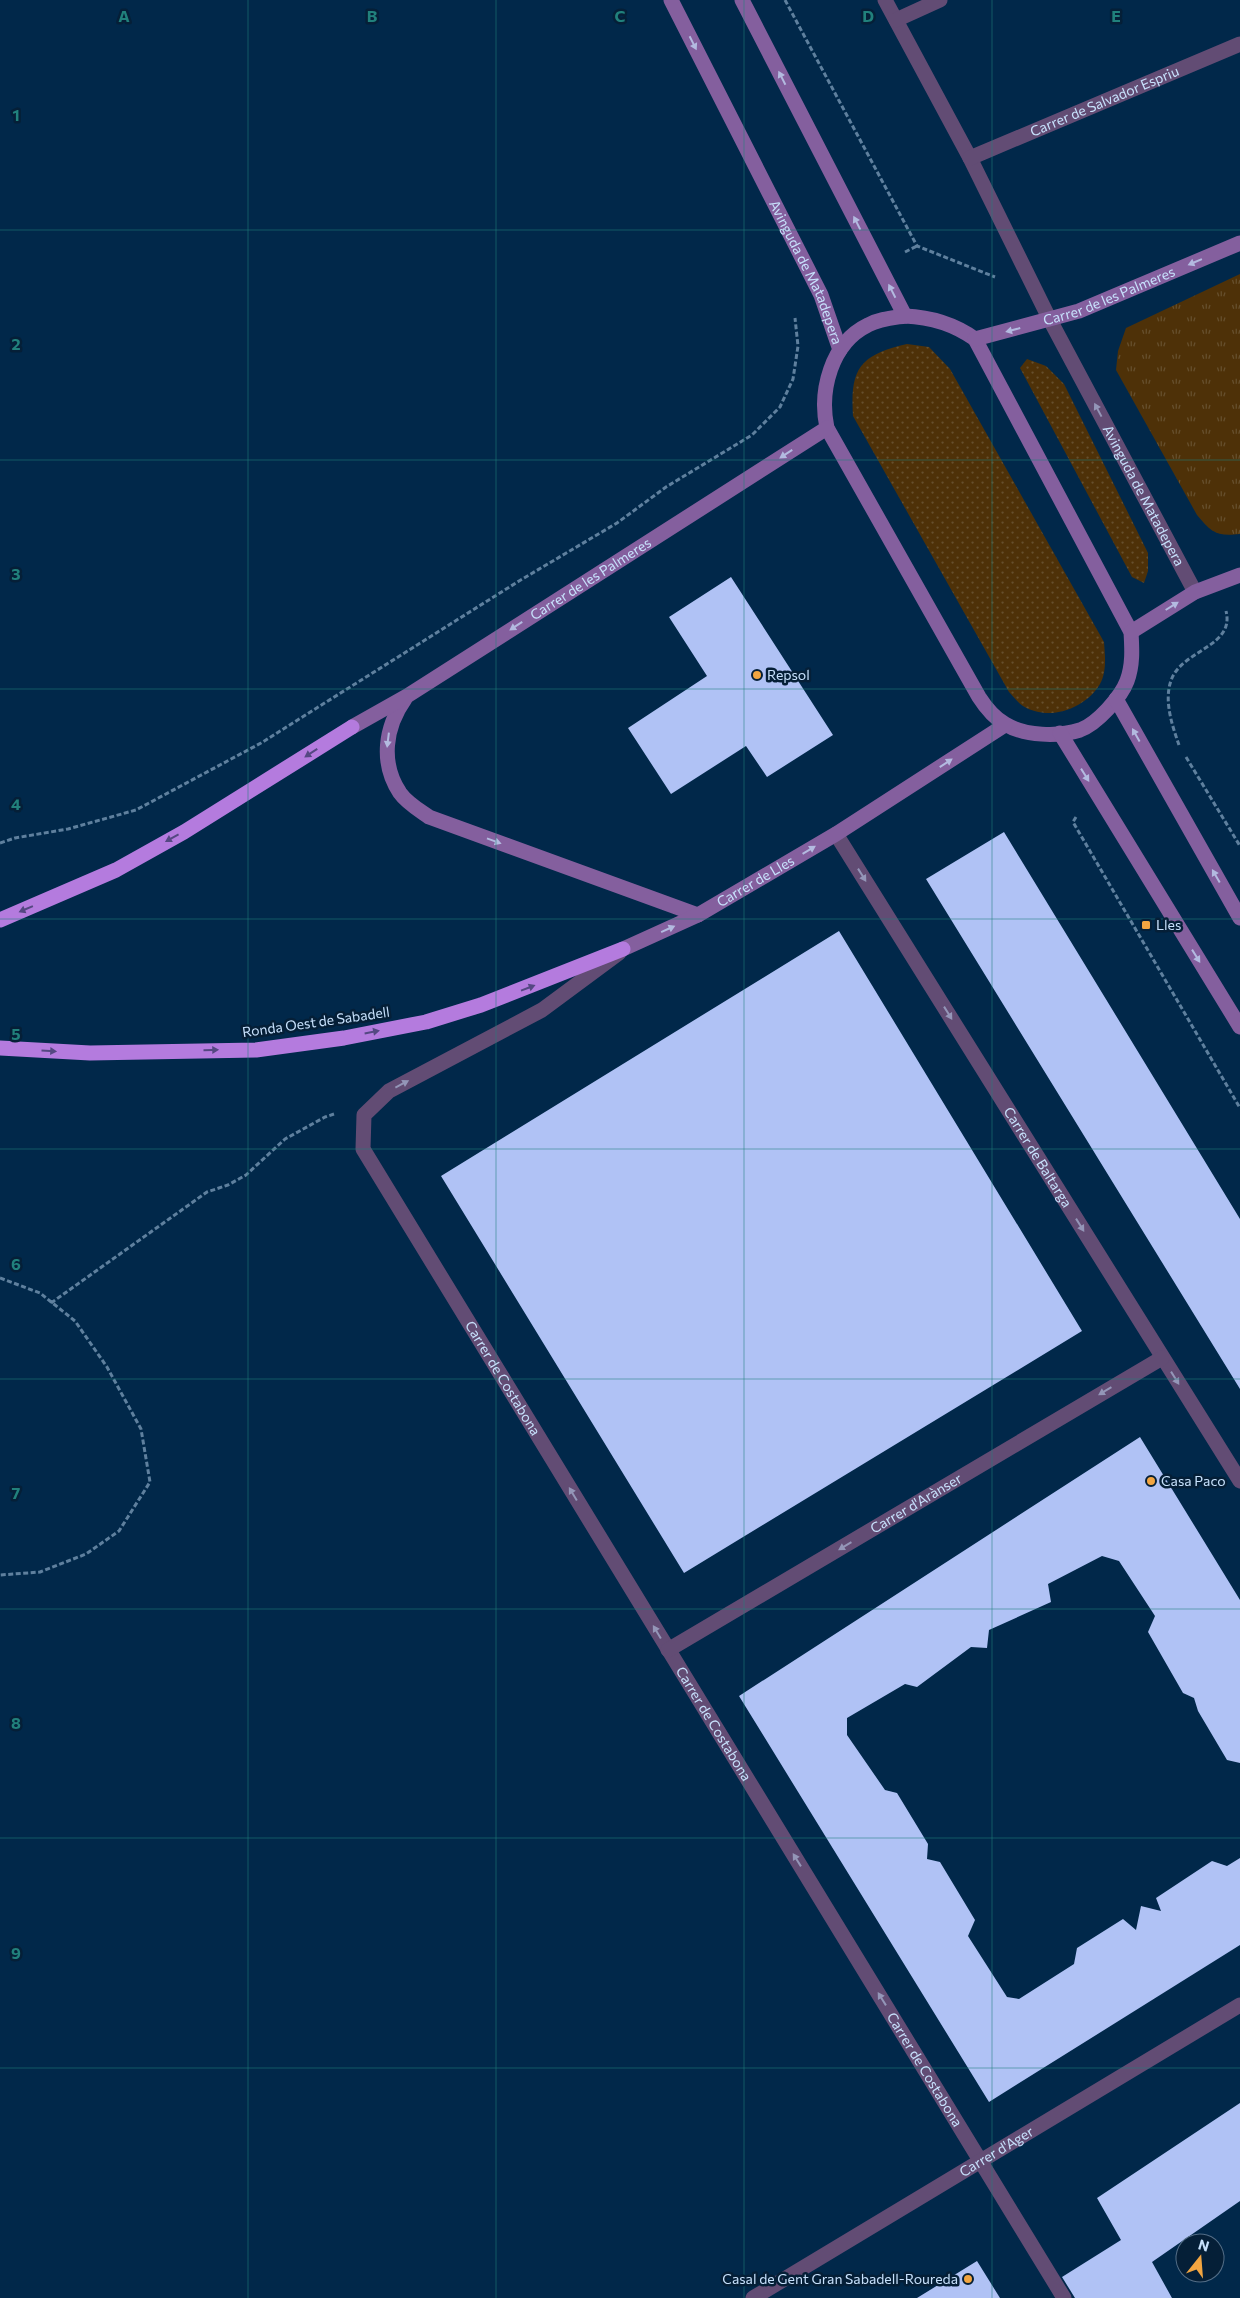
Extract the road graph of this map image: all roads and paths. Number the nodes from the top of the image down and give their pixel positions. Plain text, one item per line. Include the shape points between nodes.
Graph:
1 (671, 0) edge
2 (742, 0) edge
3 (785, 0) edge
4 (885, 0) edge
5 (940, 0) edge
6 (896, 20) junction
7 (1240, 44) edge
8 (970, 158) junction
9 (1240, 243) edge
10 (917, 246) dead end
11 (821, 295) junction
12 (905, 316) junction
13 (1050, 320) junction
14 (975, 339) junction
15 (840, 350) junction
16 (827, 428) junction
17 (1240, 574) edge
18 (1195, 592) junction
19 (1131, 632) junction
20 (407, 696) junction
21 (1116, 700) junction
22 (1005, 725) junction
23 (352, 726) joint
24 (1060, 733) junction
25 (836, 834) junction
26 (0, 843) edge
27 (698, 915) junction
28 (1240, 918) edge
29 (0, 920) edge
30 (623, 949) junction
31 (1240, 1027) edge
32 (0, 1048) edge
33 (378, 1102) junction
34 (363, 1149) joint
35 (0, 1278) edge
36 (51, 1303) junction
37 (1162, 1358) junction
38 (1240, 1481) edge
39 (0, 1576) edge
40 (668, 1650) junction
41 (1240, 2005) edge
42 (981, 2160) junction
43 (753, 2298) edge
44 (1064, 2298) edge

1 -> 11 street, Avinguda de Matadepera
12 -> 2 street
3 - 10 path
4 - 6 street, Avinguda de Matadepera
5 - 6 street
6 - 8 street, Avinguda de Matadepera
7 - 8 street, Carrer de Salvador Espriu
8 - 13 street, Avinguda de Matadepera
9 -> 13 street, Carrer de les Palmeres via 1079,311
11 - 15 street, Avinguda de Matadepera
11 - 26 path via 796,318 798,346 793,379 780,407 752,436 261,744 136,810
12 - 14 street via 943,322
12 - 15 street via 868,324 852,335
13 -> 14 street, Carrer de les Palmeres
18 -> 13 street, Avinguda de Matadepera
14 - 19 street
15 - 16 street, Avinguda de Matadepera via 827,380 824,413
16 -> 20 street, Carrer de les Palmeres
16 - 22 street, Avinguda de Matadepera via 979,697 990,714
17 - 18 street
19 -> 18 street
19 - 21 street via 1132,658 1127,682
20 - 23 street, Carrer de les Palmeres
20 -> 27 street via 389,728 386,747 392,778 400,793 413,806 430,817
21 - 24 street via 1081,730
28 -> 21 street
22 - 24 street via 1019,731
25 -> 22 street, Carrer de Lles
23 -> 29 highway via 184,832 116,870
24 -> 31 street
27 -> 25 street, Carrer de Lles
25 -> 37 street, Carrer de Baltarga
30 -> 27 street, Carrer de Lles
32 -> 30 highway, Ronda Oest de Sabadell via 90,1053 256,1050 344,1038 426,1022 482,1005
33 -> 30 street, Carrer de Lles via 389,1091 542,1010
33 - 34 street, Carrer de Lles via 364,1115
33 - 36 path via 325,1117 285,1139 246,1176 207,1192
40 -> 34 street, Carrer de Costabona
35 - 36 path via 40,1293
36 - 39 path via 75,1321 107,1367 141,1429 150,1482 119,1531 86,1554 40,1572
37 -> 38 street, Carrer de Baltarga
37 -> 40 street, Carrer d'Arànser
42 -> 40 street, Carrer de Costabona
41 - 42 street, Carrer d'Ager
42 - 43 street, Carrer d'Ager
42 - 44 street, Carrer de Costabona

